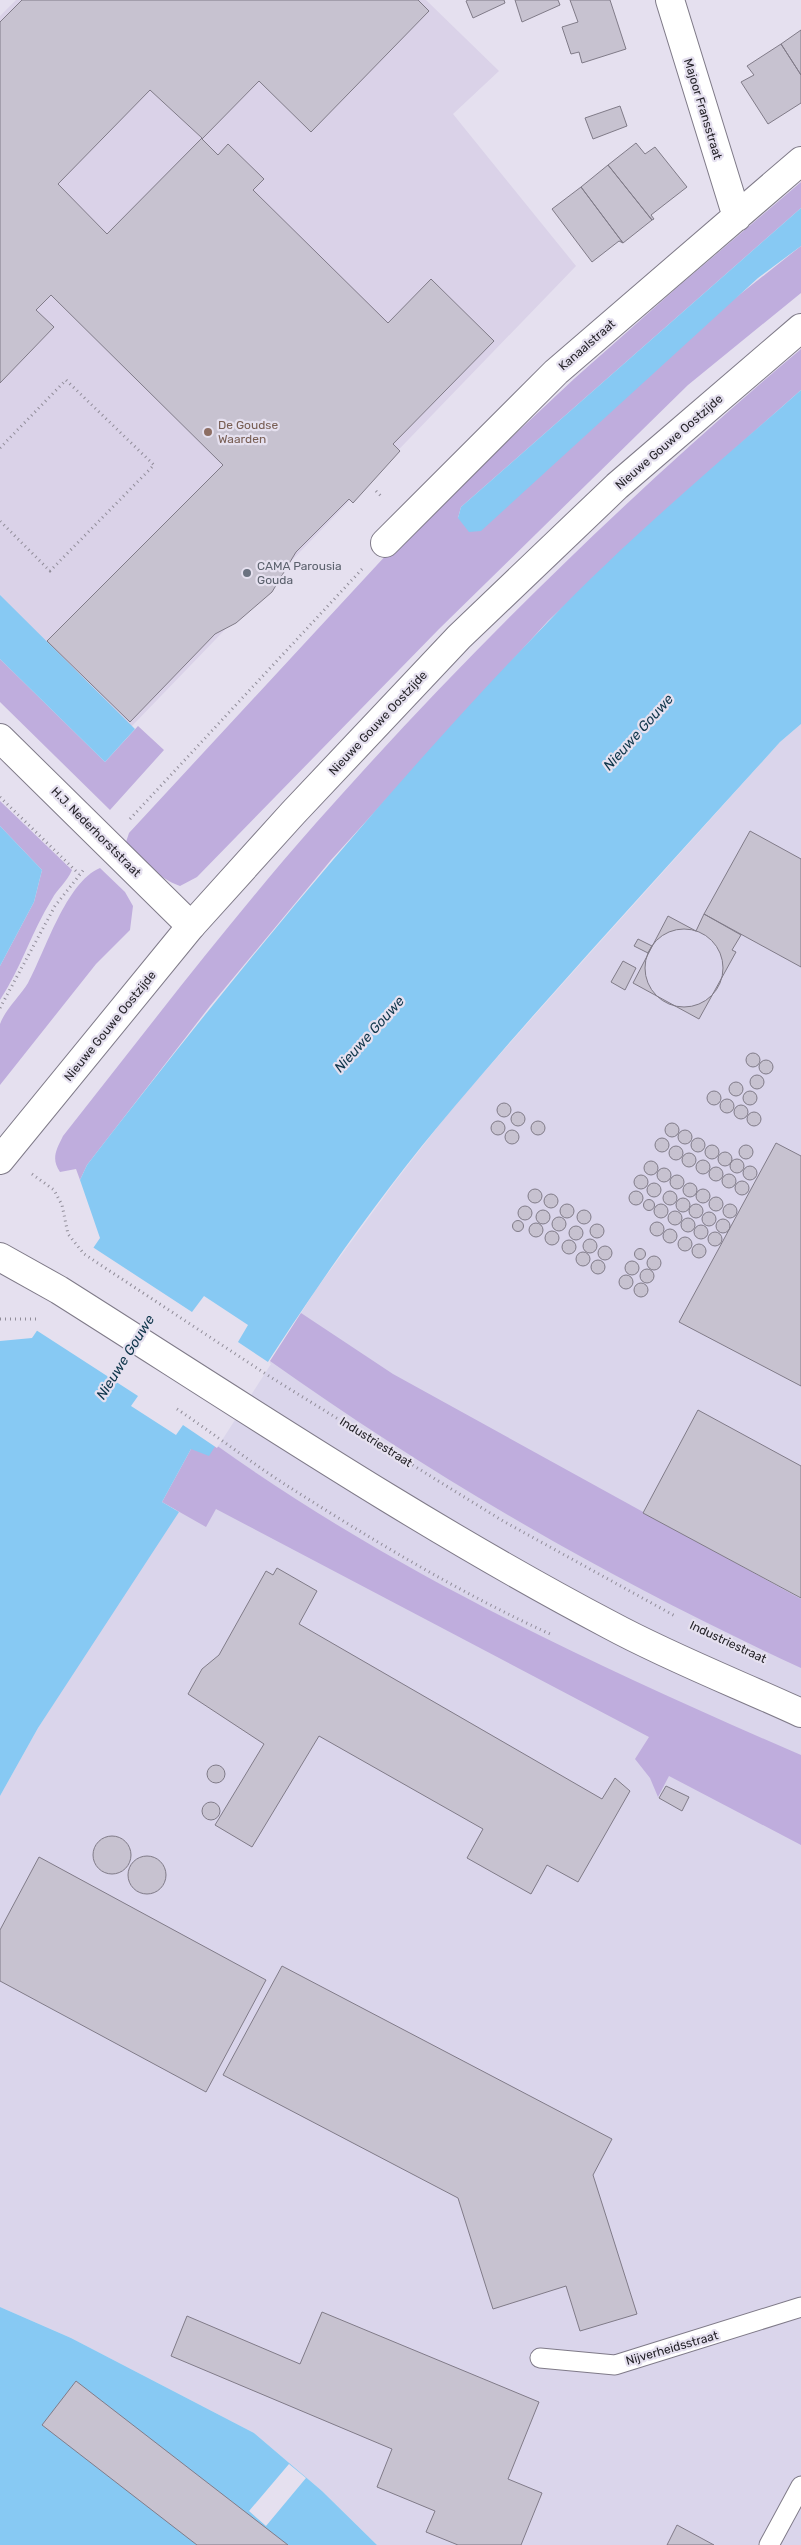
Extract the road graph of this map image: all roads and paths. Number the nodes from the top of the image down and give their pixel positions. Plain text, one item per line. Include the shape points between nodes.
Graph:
1 (670, 0) edge
2 (801, 161) edge
3 (737, 217) junction
4 (801, 328) edge
5 (0, 448) edge
6 (0, 521) edge
7 (385, 543) joint
8 (0, 738) edge
9 (0, 797) edge
10 (107, 843) junction
11 (190, 926) junction
12 (0, 1008) edge
13 (2, 1158) edge
14 (0, 1257) edge
15 (40, 1318) dead end
16 (0, 1319) edge
17 (676, 1617) dead end
18 (801, 1713) edge
19 (801, 2307) edge
20 (540, 2358) dead end
21 (801, 2486) edge
22 (769, 2545) edge

1 - 3 main road, Majoor Fransstraat
2 - 3 main road, Kanaalstraat
3 - 7 main road, Kanaalstraat via 556,372
4 - 11 main road, Nieuwe Gouwe Oostzijde via 617,486 459,637
5 - 6 path via 66,380 154,466 50,571
7 - 10 path
8 - 10 main road, H.J. Nederhorststraat
9 - 12 path via 79,874 55,906
10 - 11 main road, H.J. Nederhorststraat
11 - 13 main road, Nieuwe Gouwe Oostzijde
13 - 17 path, Industriestraat via 54,1190 62,1205 68,1234 84,1254 272,1378 503,1521
14 - 18 main road via 59,1290 431,1524 611,1626
15 - 16 path
19 - 20 lane, Nijverheidsstraat via 615,2365
21 - 22 lane

